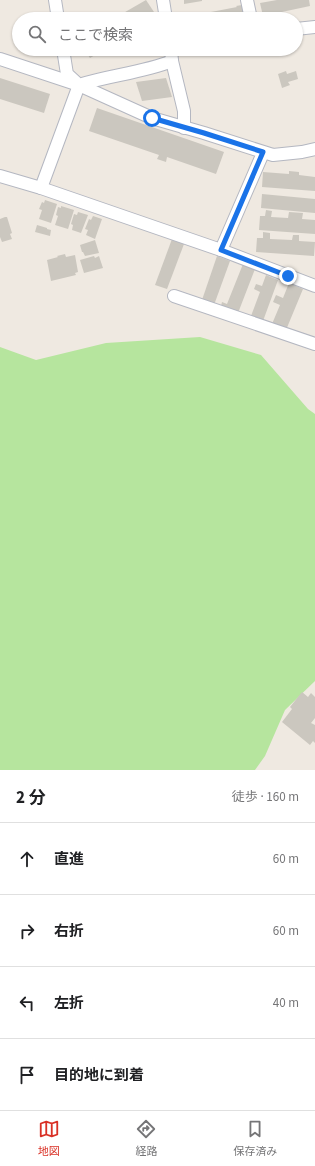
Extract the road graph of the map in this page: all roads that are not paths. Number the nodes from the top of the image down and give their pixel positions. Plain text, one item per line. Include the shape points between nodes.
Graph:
1 (55, 0) edge
2 (163, 0) edge
3 (247, 0) edge
4 (57, 12) edge
5 (165, 12) edge
6 (250, 12) edge
7 (315, 27) edge
8 (303, 28) edge
9 (64, 56) edge
10 (171, 56) edge
11 (172, 56) edge
12 (0, 59) edge
13 (79, 85) junction
14 (184, 128) junction
15 (315, 149) edge
16 (263, 152) junction
17 (0, 176) edge
18 (42, 188) junction
19 (221, 250) junction
20 (315, 286) edge
21 (174, 296) dead end
22 (315, 344) edge

1 - 4 street
2 - 5 street
3 - 6 street
7 - 8 street
9 - 13 street via 67,74
10 - 13 street via 156,67
11 - 14 street via 184,112
12 - 13 street
13 - 14 street via 152,118
13 - 18 street
14 - 16 street
15 - 16 street via 273,155
16 - 19 street
17 - 18 street
18 - 19 street
19 - 20 street
21 - 22 street

